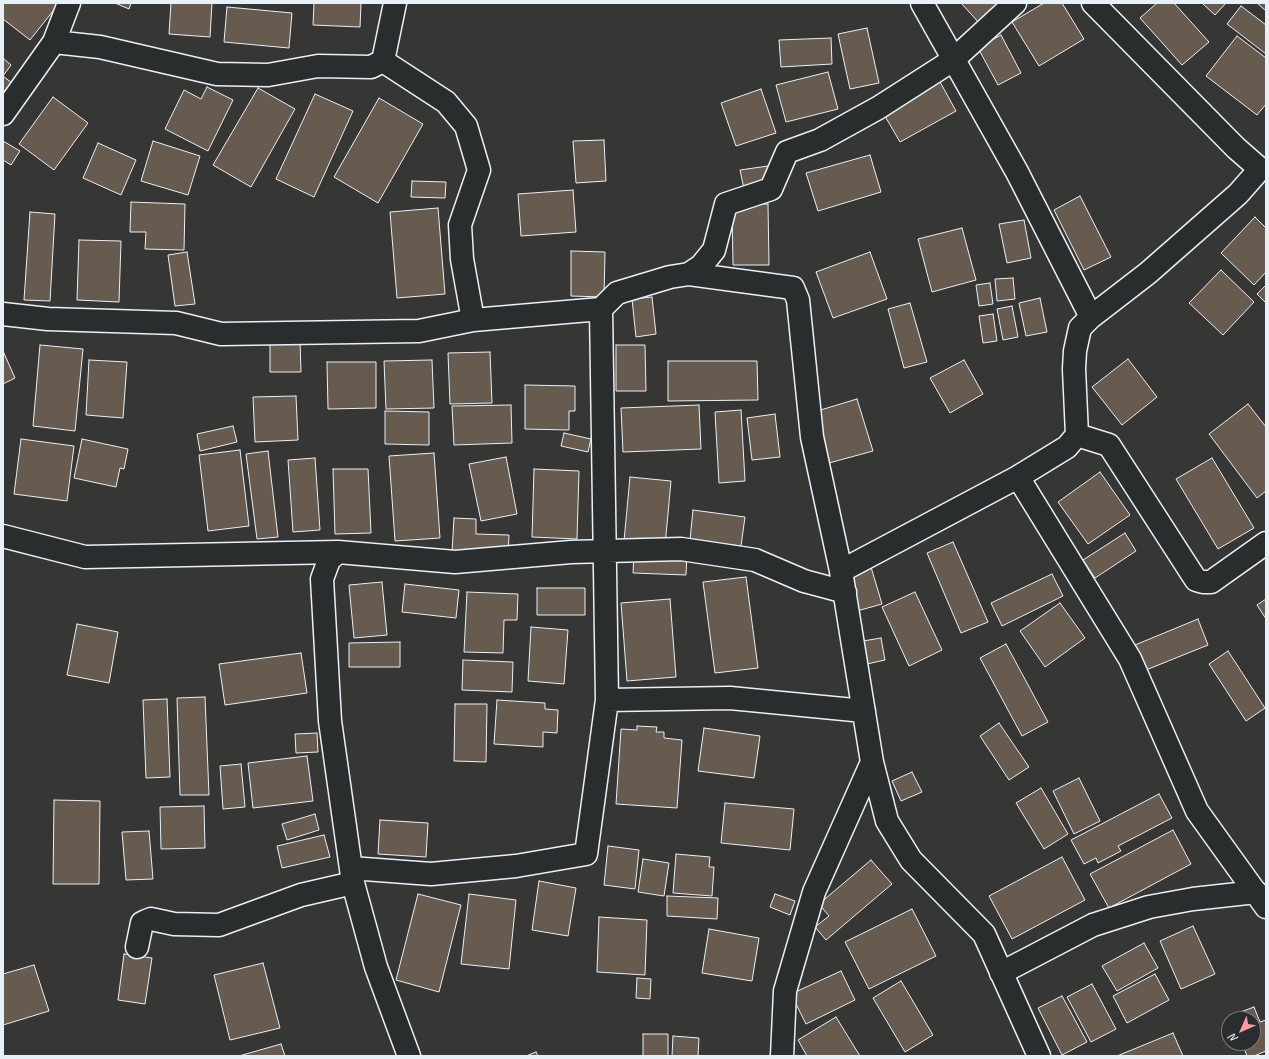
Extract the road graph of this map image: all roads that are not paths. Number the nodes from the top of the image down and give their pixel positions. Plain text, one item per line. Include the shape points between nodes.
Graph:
1 (69, 3) edge
2 (396, 3) edge
3 (922, 3) edge
4 (1015, 3) edge
5 (1093, 3) edge
6 (54, 42) junction
7 (953, 60) junction
8 (383, 61) junction
9 (3, 114) edge
10 (1263, 171) edge
11 (689, 274) junction
12 (601, 309) junction
13 (3, 314) edge
14 (1091, 317) junction
15 (473, 320) junction
16 (1077, 435) junction
17 (1018, 477) junction
18 (3, 536) edge
19 (1266, 543) edge
20 (606, 550) junction
21 (338, 552) junction
22 (841, 571) junction
23 (845, 592) junction
24 (607, 700) junction
25 (864, 711) junction
26 (872, 762) junction
27 (352, 876) junction
28 (1261, 899) edge
29 (137, 947) dead end
30 (1001, 972) junction
31 (409, 1056) edge
32 (782, 1056) edge
33 (1039, 1056) edge

1 - 6 street
2 - 8 street
3 - 7 street
4 - 7 street
5 - 10 street via 1236,148
6 - 8 street via 100,47 217,74 268,75 318,66 371,68
6 - 9 street
7 - 11 street via 878,108 820,140 787,152 771,189 726,204 714,250 701,266
7 - 14 street via 1017,172
8 - 15 street via 446,102 466,126 479,170 460,225 462,259
10 - 14 street via 1148,273
11 - 12 street via 617,293
11 - 22 street via 793,288 798,300 812,437
12 - 15 street
12 - 20 street
13 - 15 street via 48,319 176,324 222,334 419,331
14 - 16 street via 1080,328 1075,351
16 - 17 street via 1067,447
16 - 19 street via 1109,445 1196,580 1211,582
17 - 22 street
17 - 28 street via 1130,659 1197,810
18 - 21 street via 84,557
20 - 21 street via 455,562
20 - 23 street via 681,549 755,560 804,581
20 - 24 street
21 - 27 street via 329,560 322,579 330,721
22 - 23 street
23 - 25 street
24 - 25 street via 730,698
24 - 27 street via 586,854 516,866 431,874
25 - 26 street
26 - 30 street via 887,821 911,860 984,934
26 - 32 street via 814,892 785,991
27 - 29 street via 219,925 174,924 151,919 142,923
27 - 31 street via 376,967
28 - 30 street via 1193,899 1149,907 1093,925
30 - 33 street

